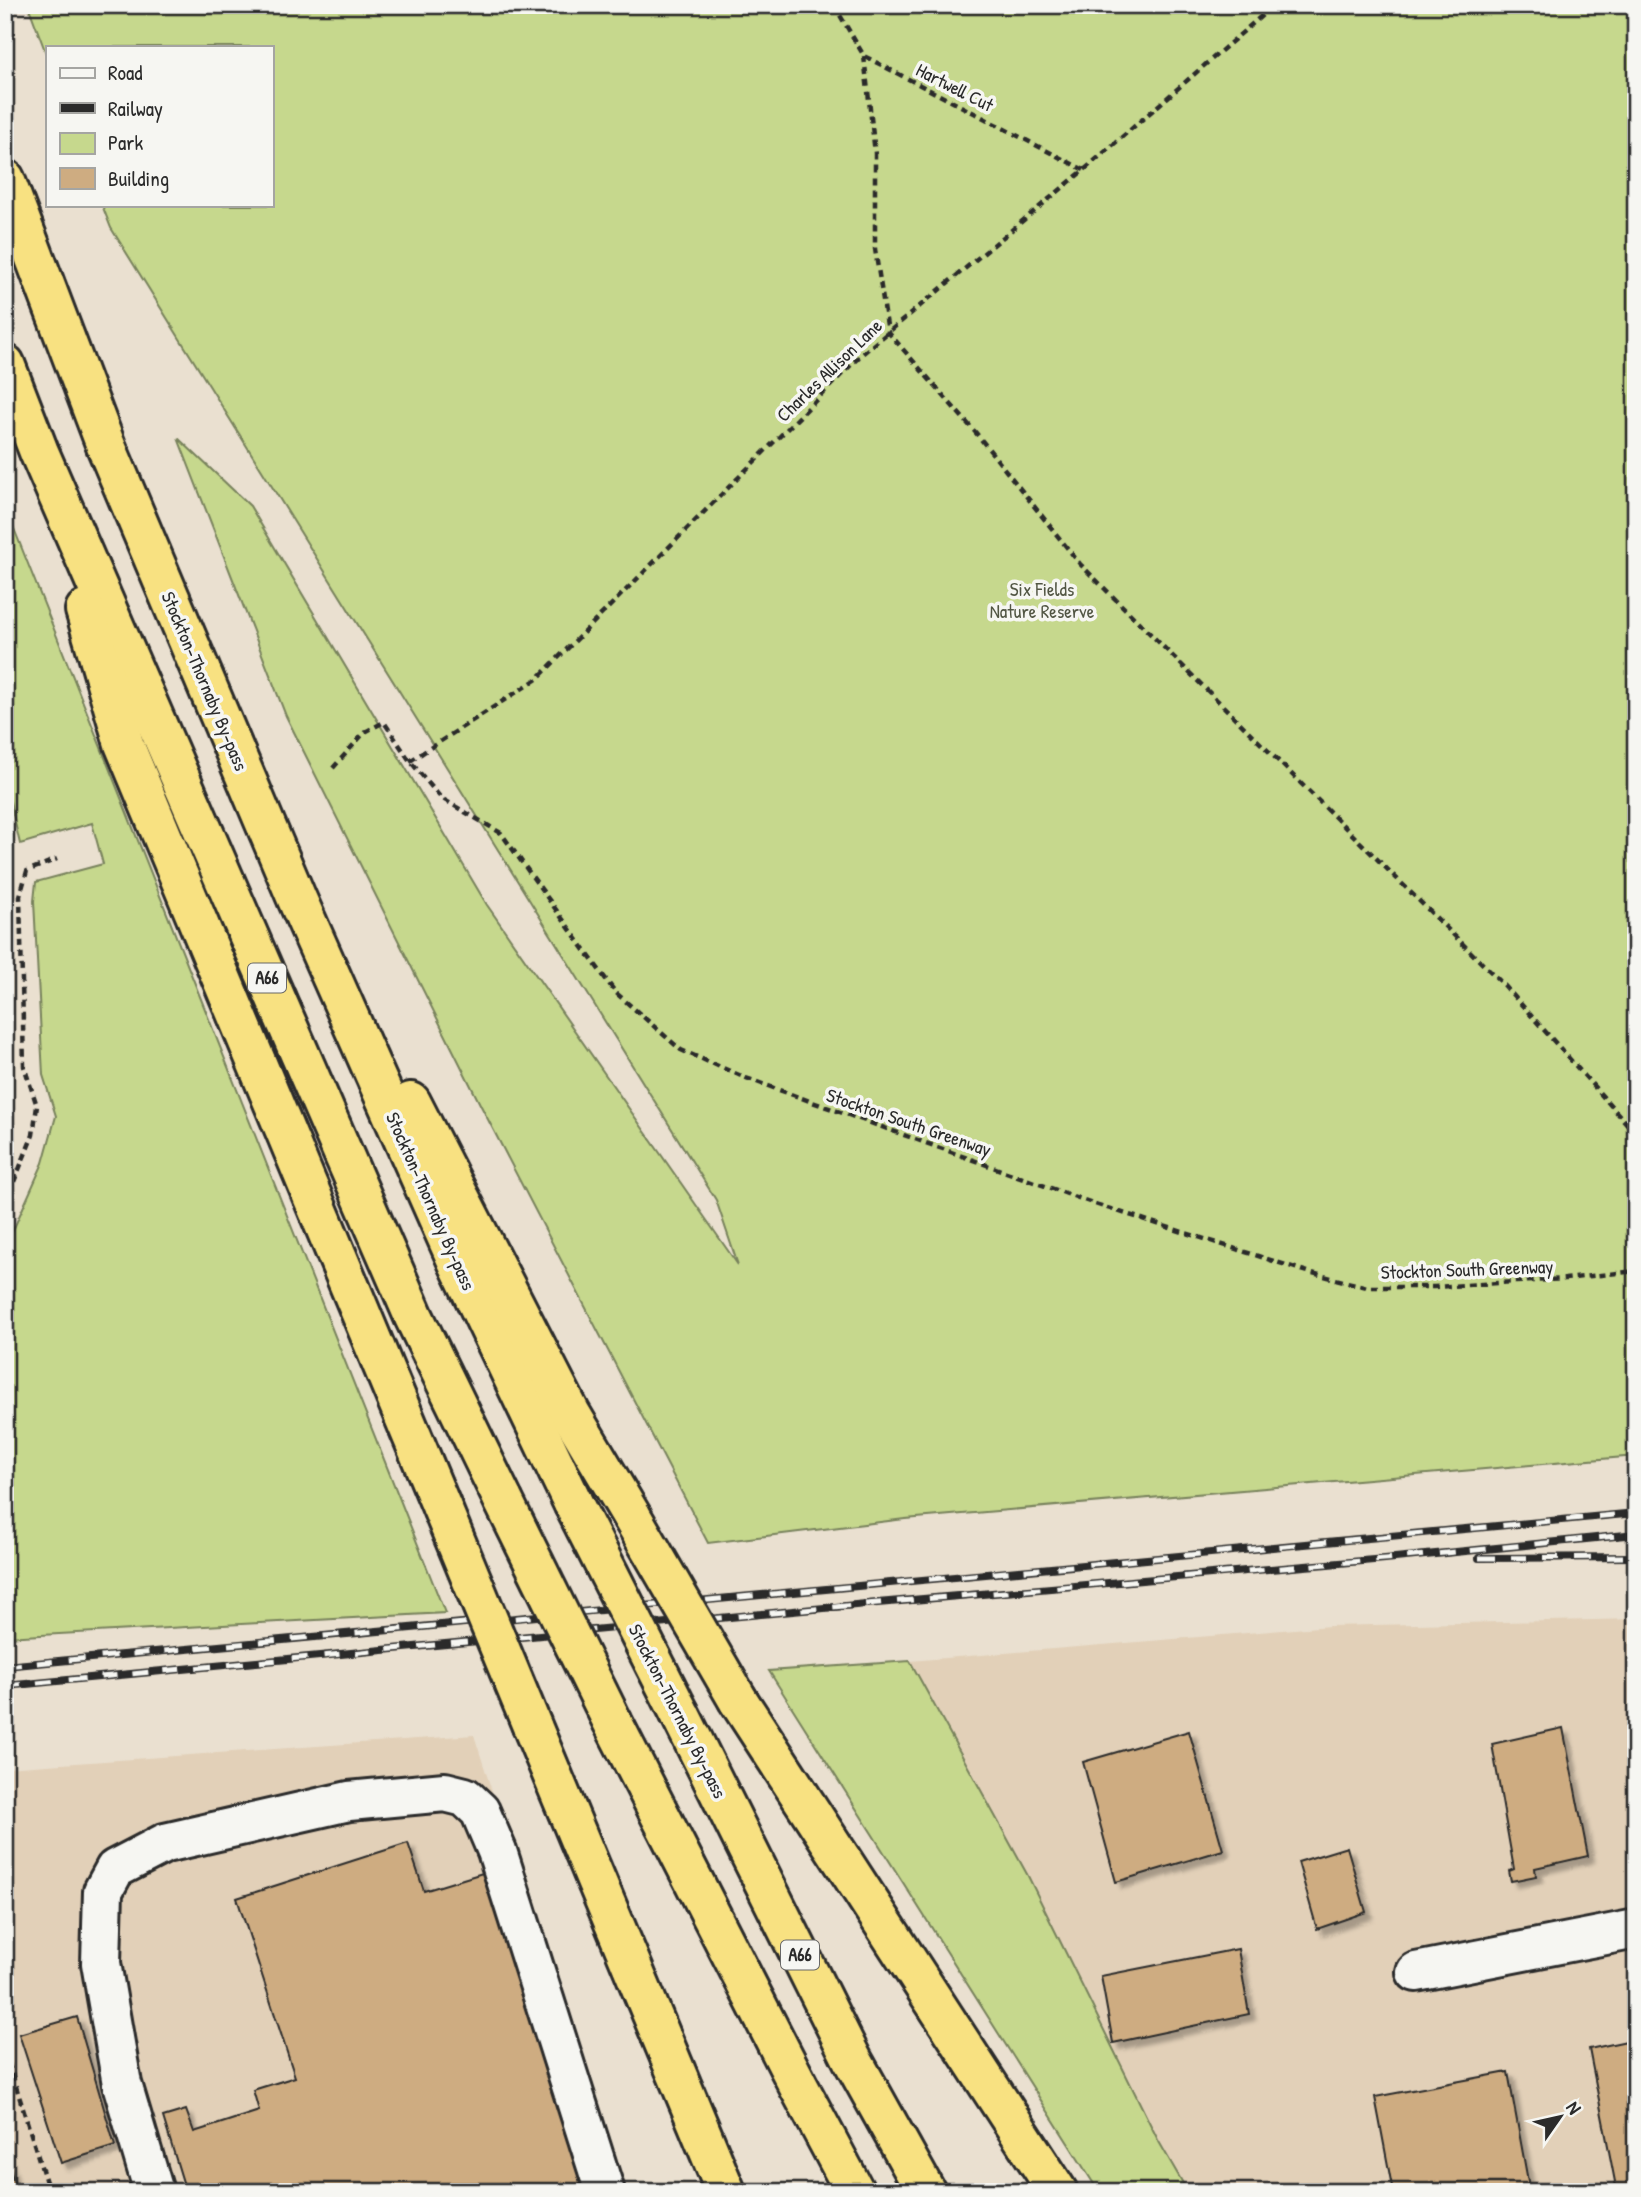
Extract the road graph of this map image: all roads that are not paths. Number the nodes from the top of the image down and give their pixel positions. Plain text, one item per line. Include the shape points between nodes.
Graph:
1 (5, 179) edge
2 (5, 365) edge
3 (39, 452) junction
4 (297, 899) junction
5 (1636, 1929) edge
6 (1416, 1972) dead end
7 (154, 2192) edge
8 (605, 2192) edge
9 (726, 2192) edge
10 (855, 2192) edge
11 (926, 2192) edge
12 (1058, 2192) edge

1 - 4 highway, Stockton-Thornaby By-pass / A66 via 106,446
2 - 3 highway, A66
3 - 9 highway, A66, bridge via 124,744
3 - 10 highway, A66, bridge via 414,1317 613,1723
4 - 11 highway, Stockton-Thornaby By-pass / A66, bridge via 458,1263 573,1503 852,2059
4 - 12 highway, A66, bridge via 432,1140 571,1414 738,1700
5 - 6 lane
7 - 8 lane via 122,2084 101,1963 103,1891 115,1869 165,1843 349,1801 446,1793 465,1797 480,1811 497,1852

